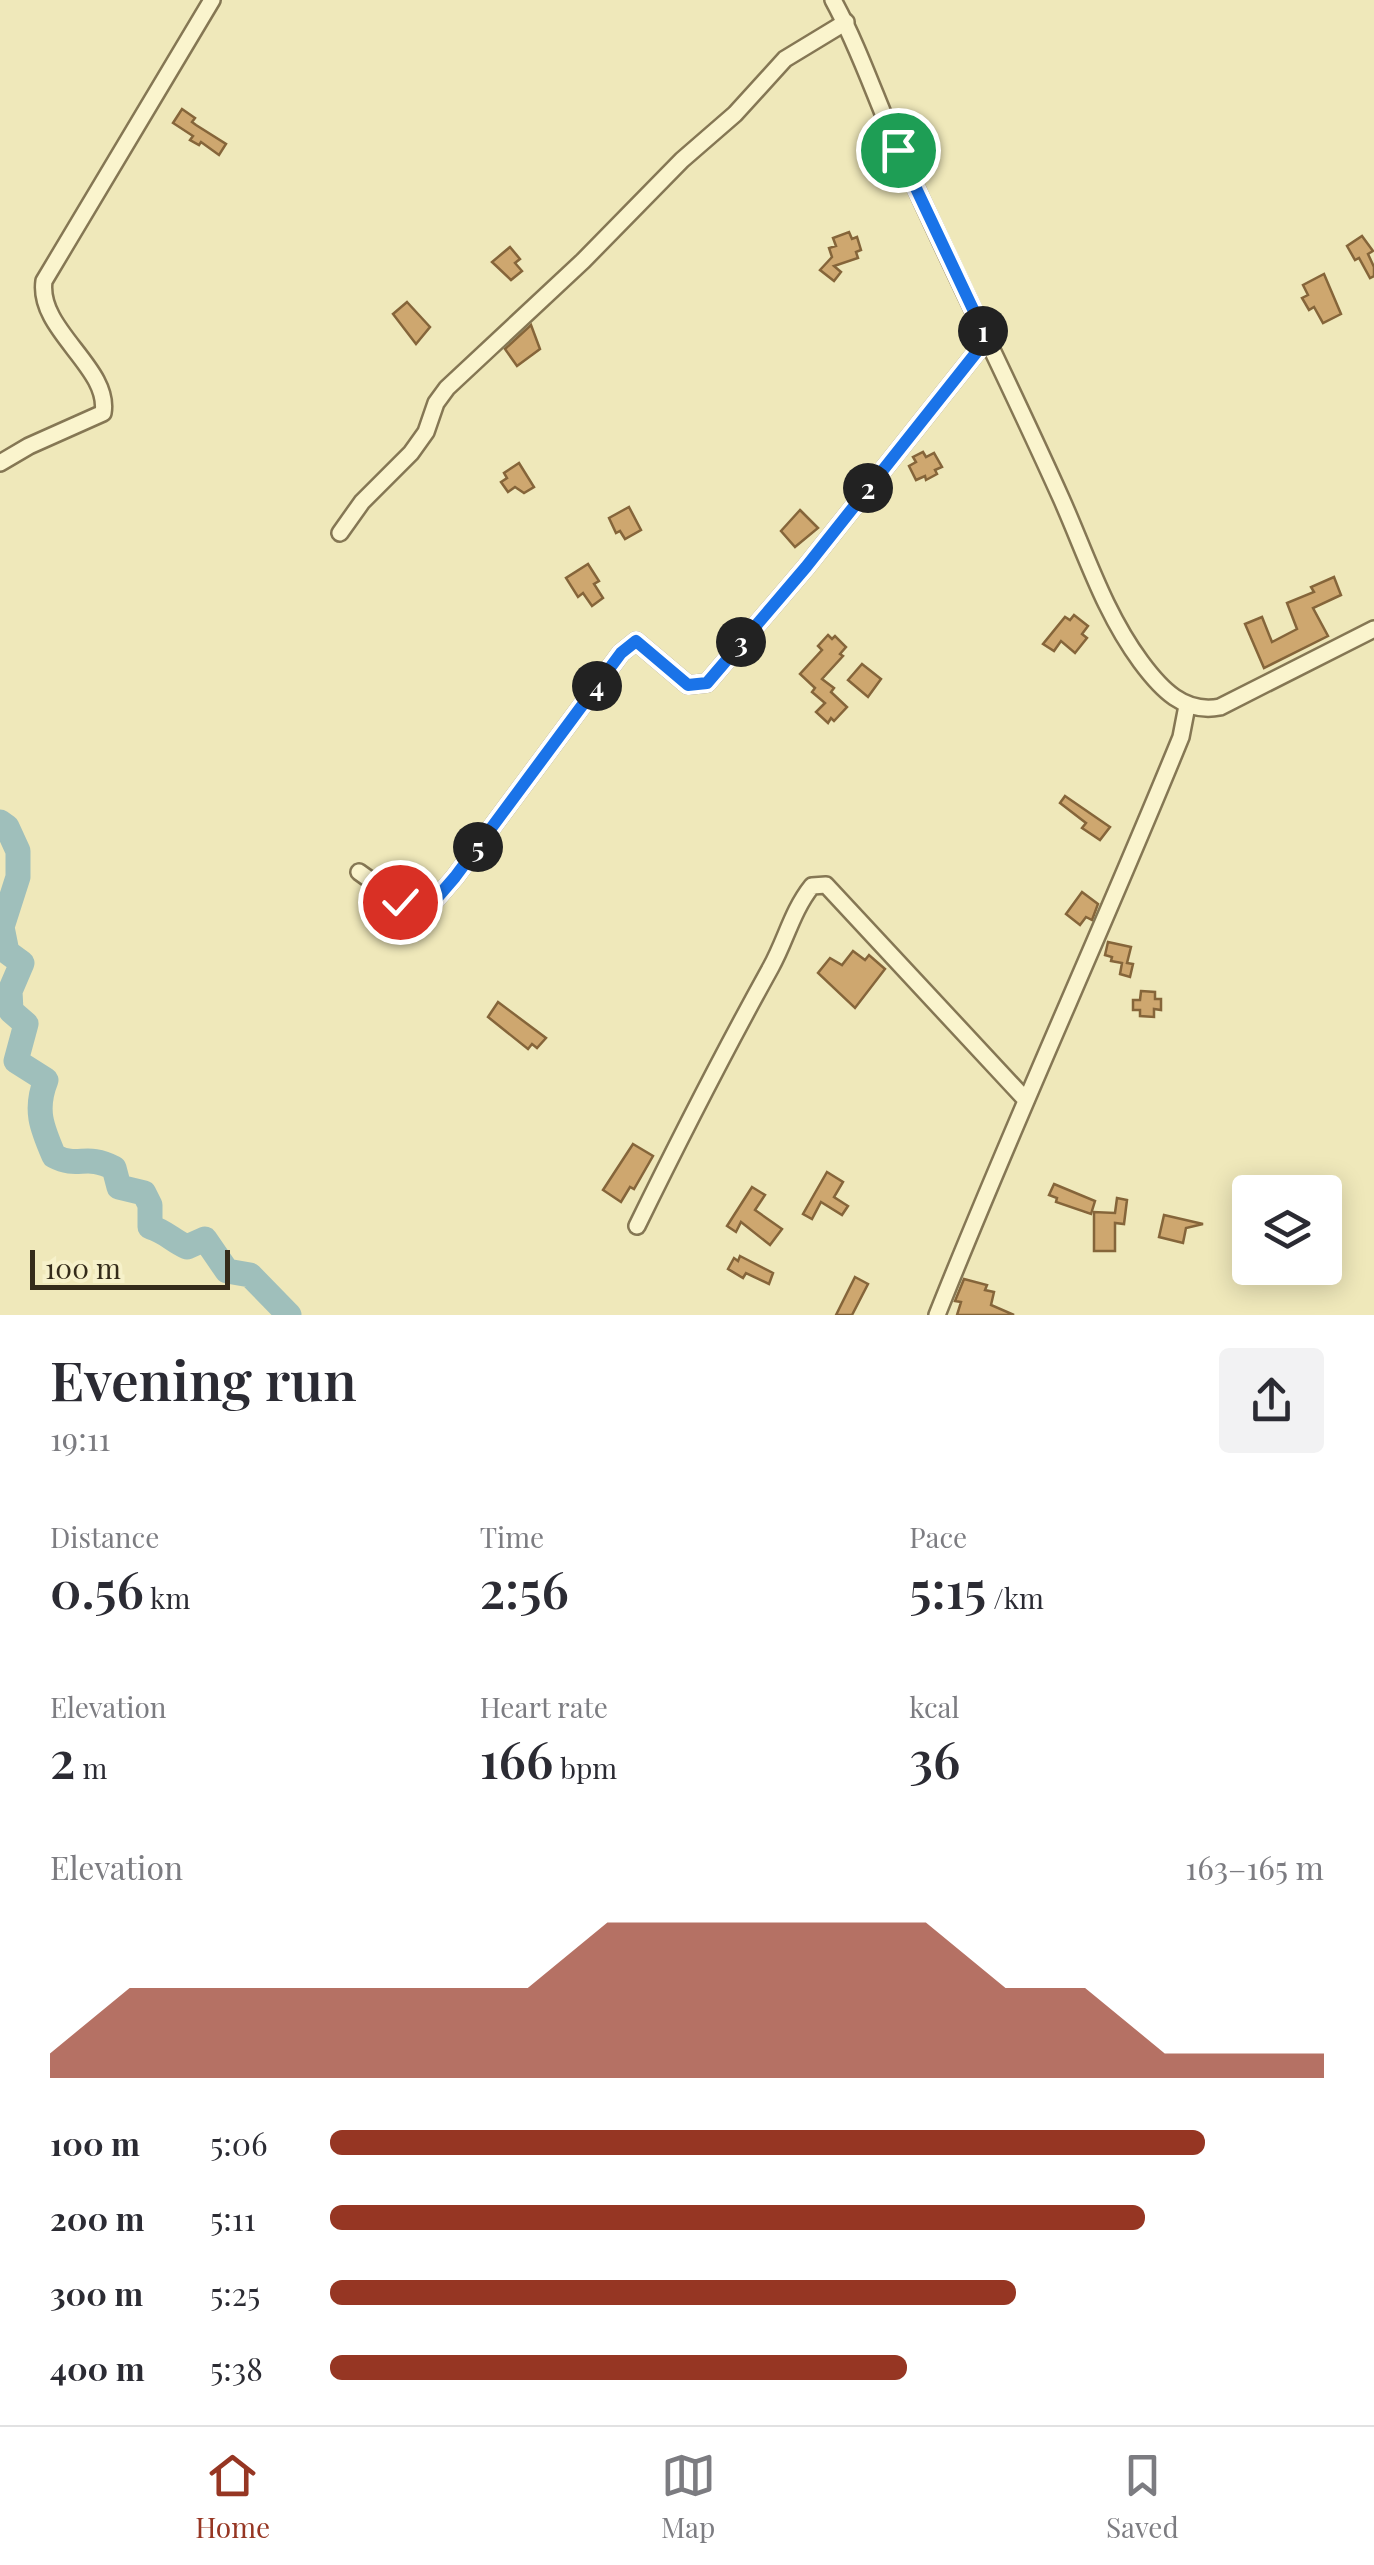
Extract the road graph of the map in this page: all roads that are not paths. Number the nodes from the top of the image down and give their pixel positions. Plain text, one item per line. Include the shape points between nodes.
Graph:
1 (212, 0) edge
2 (833, 0) edge
3 (846, 22) junction
4 (987, 339) junction
5 (0, 463) edge
6 (340, 533) dead end
7 (1374, 629) edge
8 (1186, 706) junction
9 (359, 872) dead end
10 (1026, 1100) junction
11 (638, 1226) dead end
12 (937, 1315) edge

1 - 5 street via 44,281 46,303 102,391 104,413
2 - 3 street
3 - 4 street
3 - 6 street via 784,60 736,114 447,388 411,454
4 - 8 street via 1118,628 1150,673
4 - 9 street via 707,683 688,685 636,641 430,906 415,912
7 - 8 street via 1220,708
8 - 10 street via 1166,773
10 - 11 street via 826,886 812,886 797,904 774,962
10 - 12 street

